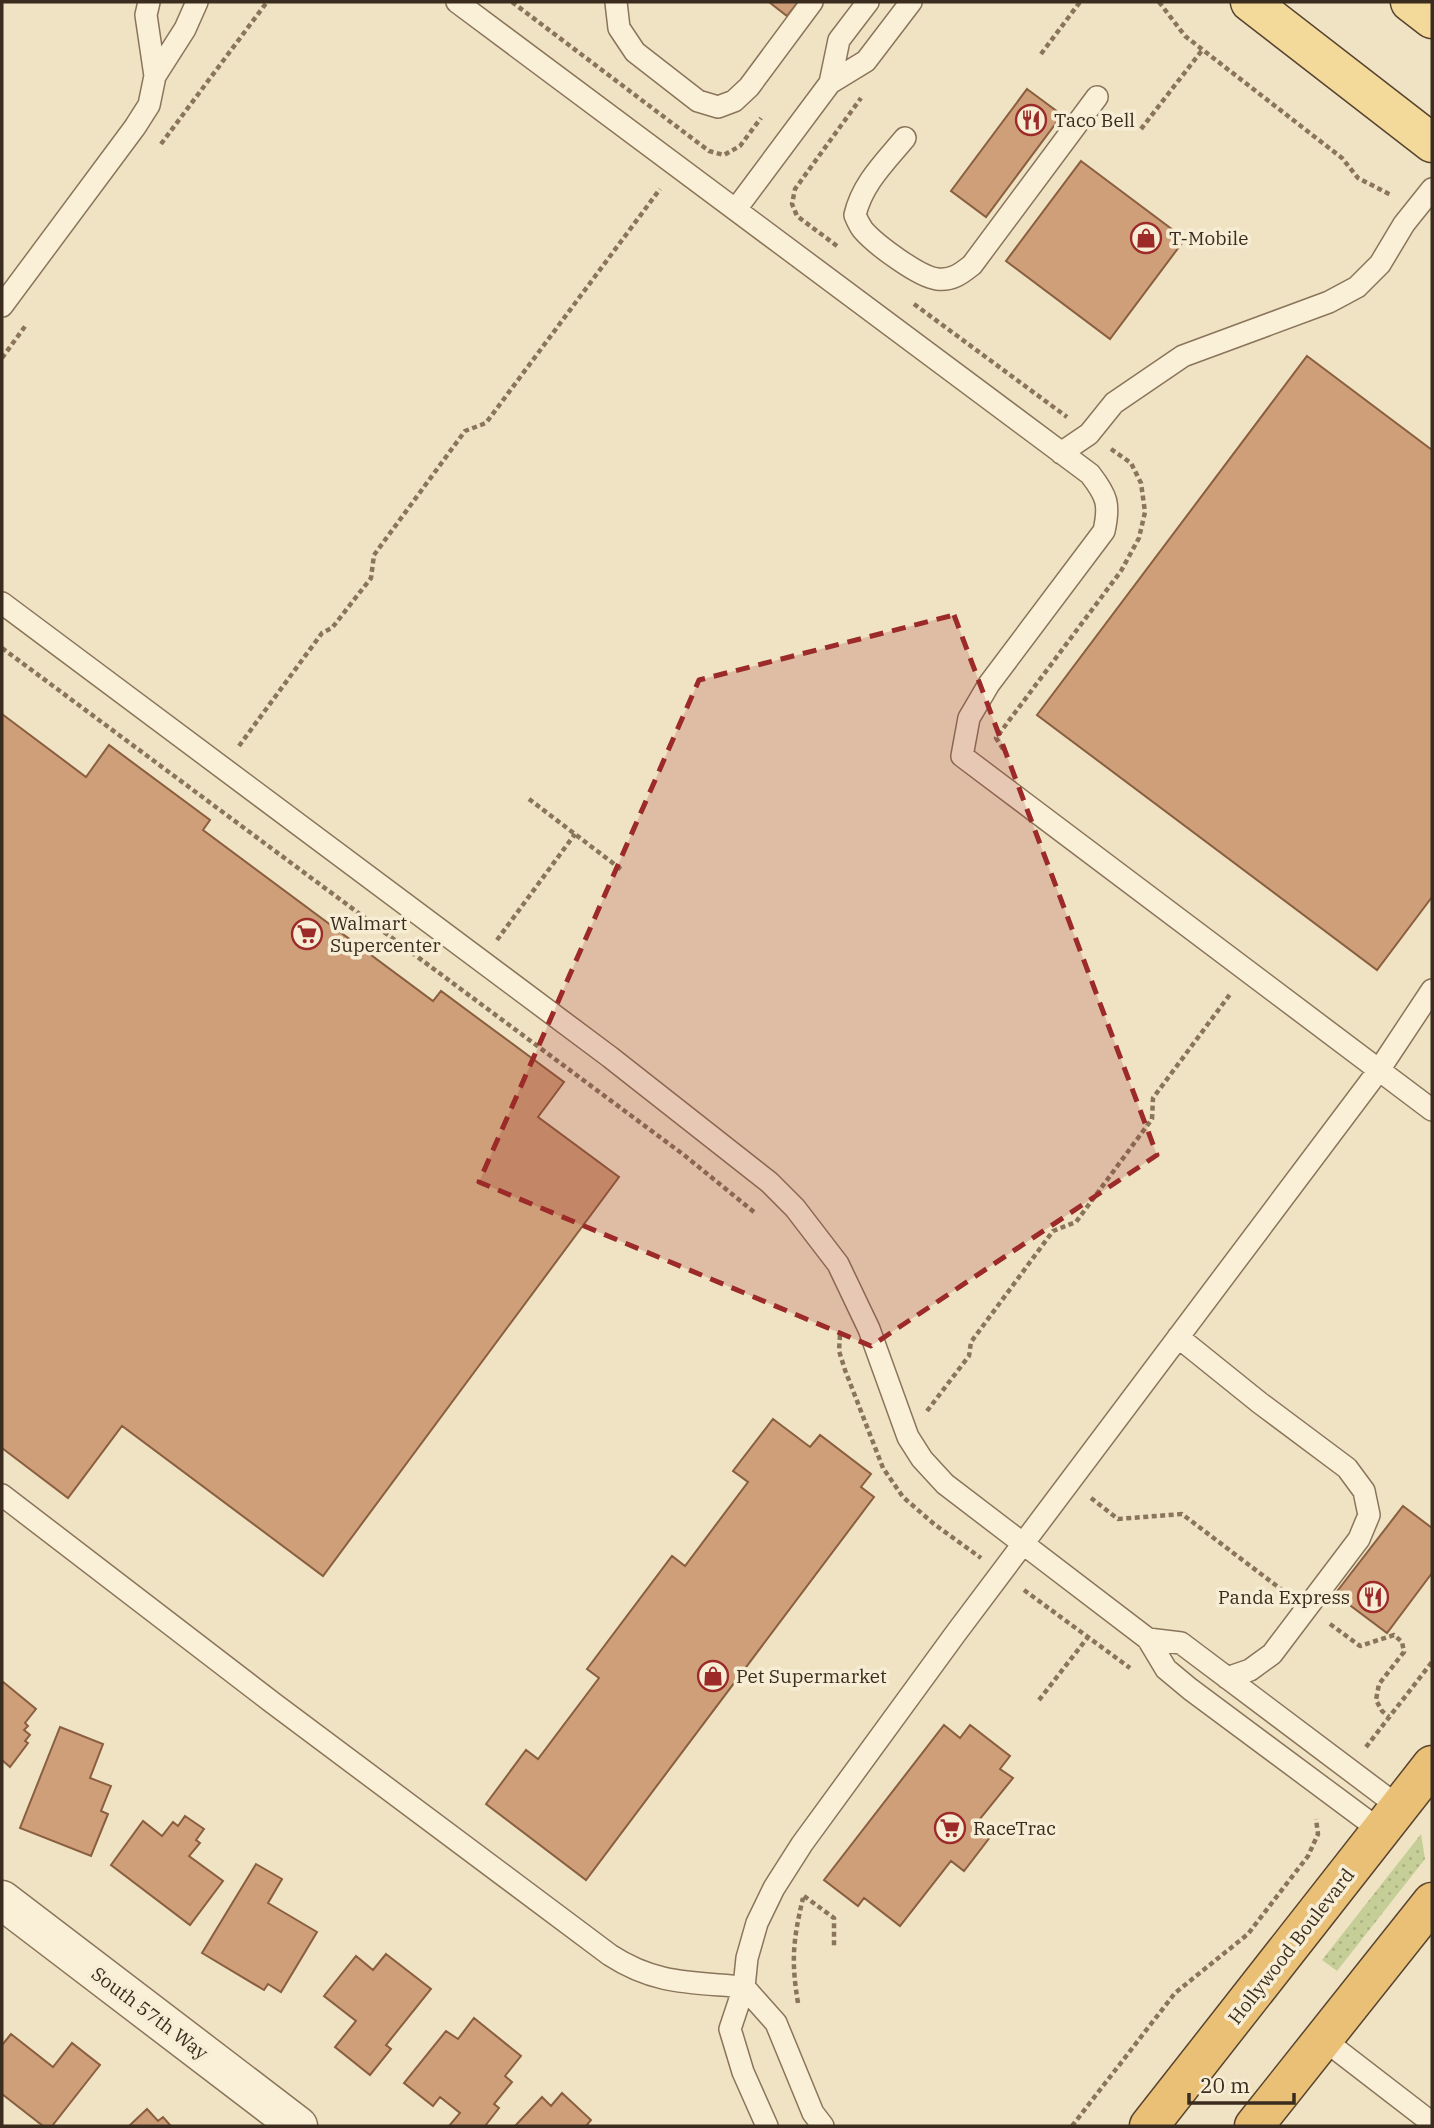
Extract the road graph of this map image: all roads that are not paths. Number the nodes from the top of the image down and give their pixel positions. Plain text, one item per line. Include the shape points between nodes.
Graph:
1 (149, 2) edge
2 (197, 2) edge
3 (457, 2) edge
4 (617, 2) edge
5 (813, 2) edge
6 (868, 2) edge
7 (911, 2) edge
8 (1250, 2) edge
9 (1410, 2) edge
10 (1432, 19) edge
11 (155, 76) junction
12 (830, 83) junction
13 (1097, 97) dead end
14 (905, 138) dead end
15 (1432, 143) edge
16 (1432, 189) edge
17 (736, 209) junction
18 (2, 306) edge
19 (1061, 453) junction
20 (2, 603) edge
21 (1432, 990) edge
22 (1379, 1070) junction
23 (1432, 1110) edge
24 (1178, 1337) junction
25 (2, 1495) edge
26 (1024, 1544) junction
27 (1148, 1639) junction
28 (1227, 1678) junction
29 (1432, 1765) edge
30 (1390, 1819) junction
31 (2, 1900) edge
32 (1432, 1902) edge
33 (744, 1987) junction
34 (1323, 2039) junction
35 (1432, 2123) edge
36 (298, 2126) edge
37 (767, 2126) edge
38 (822, 2126) edge
39 (1149, 2126) edge
40 (1254, 2126) edge

1 - 11 lane via 146,15
2 - 11 lane
3 - 17 lane
4 - 5 lane via 619,28 635,52 698,101 718,107 734,101 749,87
6 - 12 lane via 839,40
7 - 12 lane via 866,61
8 - 15 main road
9 - 10 main road
11 - 18 lane via 149,105 135,127
12 - 17 lane
13 - 14 lane via 972,265 957,277 939,280 925,276 862,229 855,215 874,174
16 - 19 lane via 1380,264 1357,287 1329,302 1183,356 1114,403 1089,434
17 - 19 lane
19 - 22 lane via 1090,474 1103,492 1109,510 1104,531 989,684 969,718 962,756
20 - 26 lane via 769,1182 796,1208 838,1264 869,1329 901,1423 922,1459 945,1484
21 - 22 lane
22 - 23 lane
22 - 24 lane
24 - 26 lane
24 - 28 lane via 1347,1468 1364,1491 1369,1515 1359,1539 1272,1654 1250,1670
25 - 33 lane via 610,1955 654,1977
26 - 27 lane
26 - 33 lane via 774,1888 757,1923
27 - 28 lane via 1181,1643
27 - 30 lane via 1166,1669 1332,1794
28 - 30 lane via 1349,1769
29 - 30 highway, Hollywood Boulevard
30 - 39 highway, Hollywood Boulevard
31 - 36 street, South 57th Way
32 - 34 highway
33 - 37 lane via 730,2029
33 - 38 lane via 776,2023
34 - 35 lane
34 - 40 highway

